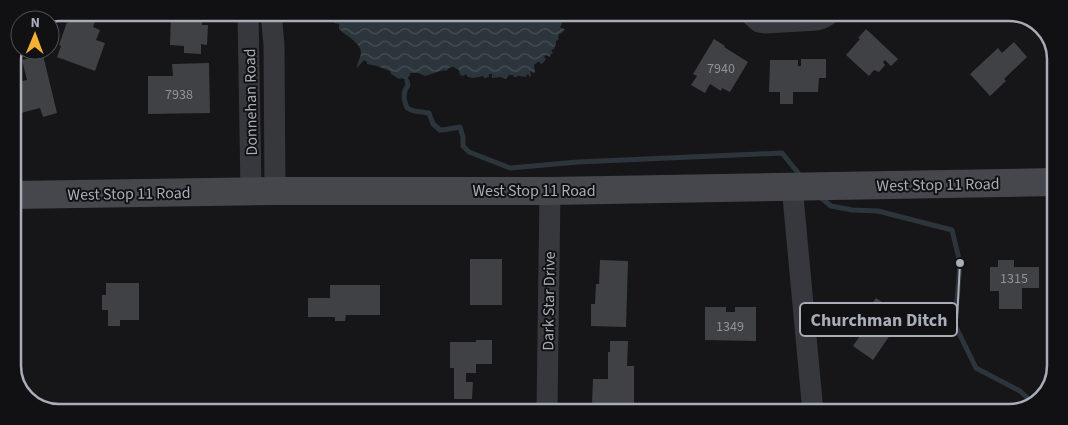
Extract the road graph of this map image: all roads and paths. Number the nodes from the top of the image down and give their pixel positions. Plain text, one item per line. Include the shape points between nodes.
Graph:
1 (249, 21) edge
2 (272, 21) edge
3 (758, 21) edge
4 (800, 21) edge
5 (1047, 182) edge
6 (792, 186) junction
7 (263, 191) junction
8 (550, 191) junction
9 (21, 195) edge
10 (547, 404) edge
11 (812, 404) edge

1 - 7 street, Donnehan Road
2 - 7 street, Donnehan Road via 274,45
3 - 4 street
5 - 6 main road, West Stop 11 Road
6 - 8 main road, West Stop 11 Road
6 - 11 street
7 - 8 main road, West Stop 11 Road
7 - 9 main road, West Stop 11 Road
8 - 10 street, Dark Star Drive

